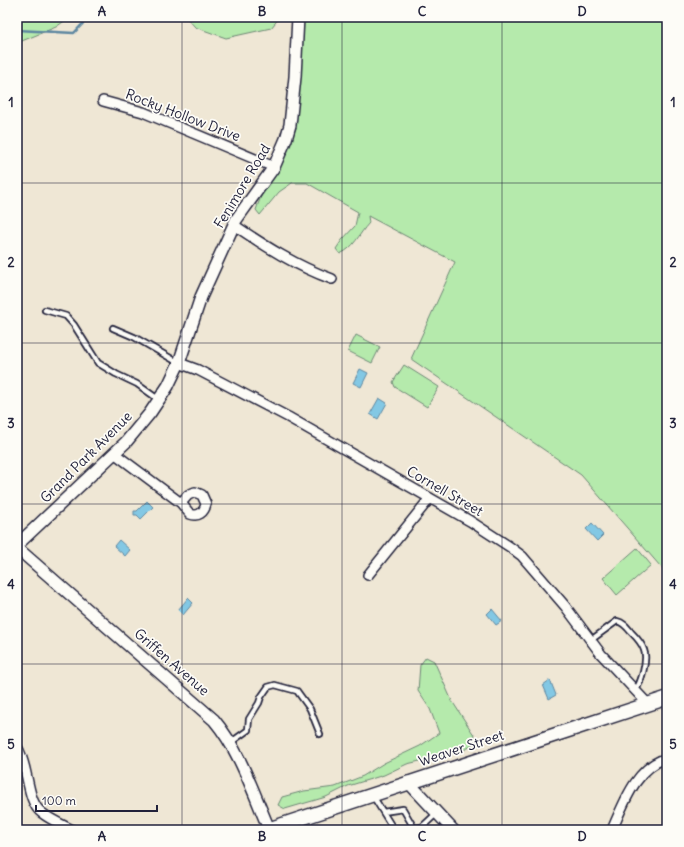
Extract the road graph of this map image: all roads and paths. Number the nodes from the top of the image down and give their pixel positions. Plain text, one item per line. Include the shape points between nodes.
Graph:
1 (298, 17) edge
2 (103, 101) dead end
3 (274, 167) junction
4 (234, 225) junction
5 (332, 280) dead end
6 (45, 310) dead end
7 (114, 328) dead end
8 (179, 363) junction
9 (158, 399) junction
10 (114, 453) junction
11 (430, 498) junction
12 (181, 503) dead end
13 (17, 546) edge
14 (368, 575) dead end
15 (591, 640) junction
16 (635, 691) junction
17 (667, 698) edge
18 (648, 704) junction
19 (320, 734) dead end
20 (230, 743) junction
21 (17, 747) edge
22 (667, 758) edge
23 (408, 782) junction
24 (372, 794) junction
25 (383, 812) junction
26 (437, 813) junction
27 (414, 828) junction
28 (423, 828) edge
29 (72, 830) edge
30 (267, 830) edge
31 (454, 830) edge
32 (612, 830) edge

1 - 3 street, Fenimore Road via 290,125
2 - 3 street, Rocky Hollow Drive via 143,112
3 - 4 street, Fenimore Road
4 - 5 street via 280,255
4 - 8 street, Fenimore Road via 201,297
6 - 9 lane via 66,316 70,320 82,334 98,363 137,384
7 - 8 lane
8 - 9 street, Grand Park Avenue via 168,386
8 - 11 street, Cornell Street via 198,370 288,417
9 - 10 street, Grand Park Avenue via 150,413
10 - 12 street
10 - 13 street, Grand Park Avenue
11 - 14 street
11 - 15 street, Cornell Street via 522,556
13 - 20 street, Griffen Avenue via 207,713 222,729
15 - 16 street, Cornell Street
15 - 16 lane via 617,621 622,622 632,633 645,652 642,676
16 - 18 street, Cornell Street
17 - 18 main road, Weaver Street
18 - 23 main road, Weaver Street
19 - 20 lane via 310,709 297,691 274,685 268,687 261,696 249,719 248,730
20 - 30 street, Griffen Avenue
21 - 29 street via 25,764 36,807
22 - 32 street via 652,764 638,779 623,803
23 - 24 main road, Weaver Street
23 - 26 street
24 - 25 lane
24 - 30 main road, Weaver Street
25 - 27 lane via 394,830
25 - 27 lane via 403,809
26 - 28 lane
26 - 31 street
27 - 28 lane

